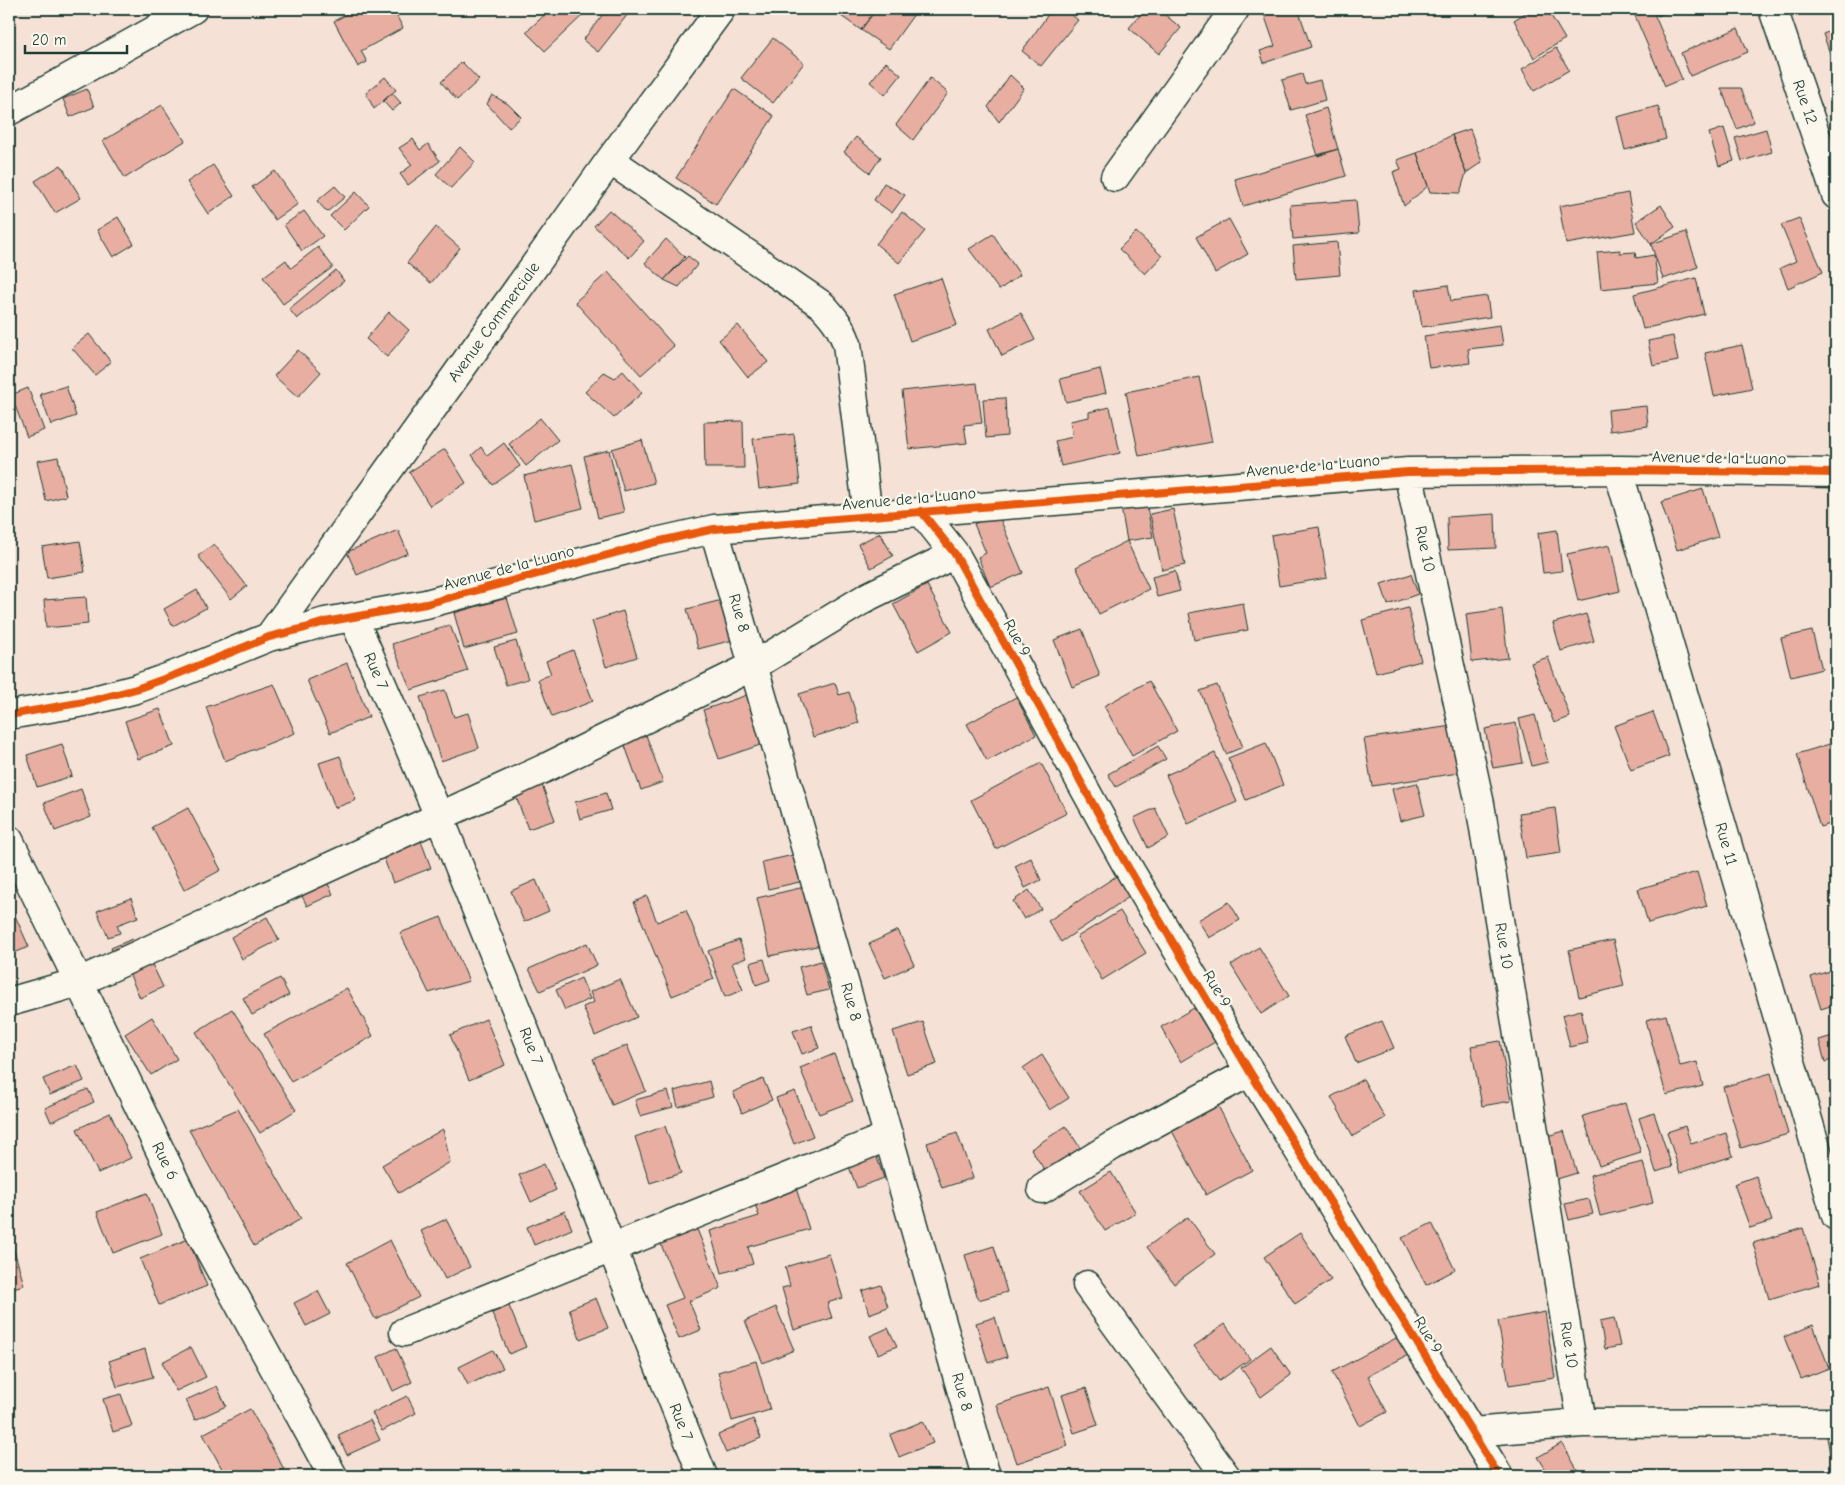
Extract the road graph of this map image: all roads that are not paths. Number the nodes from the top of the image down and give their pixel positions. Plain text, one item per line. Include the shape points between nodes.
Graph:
1 (193, 9) edge
2 (721, 9) edge
3 (1234, 9) edge
4 (1773, 9) edge
5 (9, 111) edge
6 (610, 160) junction
7 (1115, 177) dead end
8 (1836, 195) edge
9 (1618, 470) junction
10 (1408, 472) junction
11 (1836, 473) edge
12 (921, 511) junction
13 (868, 516) junction
14 (714, 529) junction
15 (955, 554) junction
16 (353, 617) junction
17 (269, 637) junction
18 (754, 665) junction
19 (9, 715) edge
20 (438, 816) junction
21 (9, 840) edge
22 (80, 982) junction
23 (9, 1002) edge
24 (1250, 1072) junction
25 (889, 1136) junction
26 (1042, 1189) dead end
27 (1836, 1216) edge
28 (612, 1248) junction
29 (1087, 1285) dead end
30 (404, 1332) dead end
31 (1836, 1422) edge
32 (1582, 1423) junction
33 (1472, 1432) junction
34 (333, 1476) edge
35 (703, 1476) edge
36 (986, 1476) edge
37 (1226, 1476) edge
38 (1499, 1476) edge

1 - 5 street
2 - 6 street, Avenue Commerciale
3 - 7 street
4 - 8 street, Rue 12
6 - 13 street via 834,317 847,344
6 - 17 street, Avenue Commerciale
9 - 10 street, Avenue de la Luano
9 - 11 street, Avenue de la Luano
9 - 27 street, Rue 11
10 - 12 street, Avenue de la Luano
10 - 32 street, Rue 10 via 1480,804
12 - 13 street, Avenue de la Luano
12 - 15 street, Rue 9
13 - 14 street, Avenue de la Luano
14 - 16 street, Avenue de la Luano via 426,604
14 - 18 street, Rue 8
15 - 18 street via 869,596
15 - 24 street, Rue 9 via 1125,862
16 - 17 street, Avenue de la Luano
16 - 20 street, Rue 7
17 - 19 street, Avenue de la Luano via 136,689 90,701
18 - 20 street via 543,769
18 - 25 street, Rue 8
20 - 22 street
20 - 28 street, Rue 7
21 - 22 street, Rue 6
22 - 23 street
22 - 34 street, Rue 6 via 196,1225
24 - 26 street via 1112,1146
24 - 33 street, Rue 9
25 - 28 street
25 - 36 street, Rue 8
28 - 30 street
28 - 35 street, Rue 7
29 - 37 street
31 - 32 street
32 - 33 street
33 - 38 street, Rue 9

